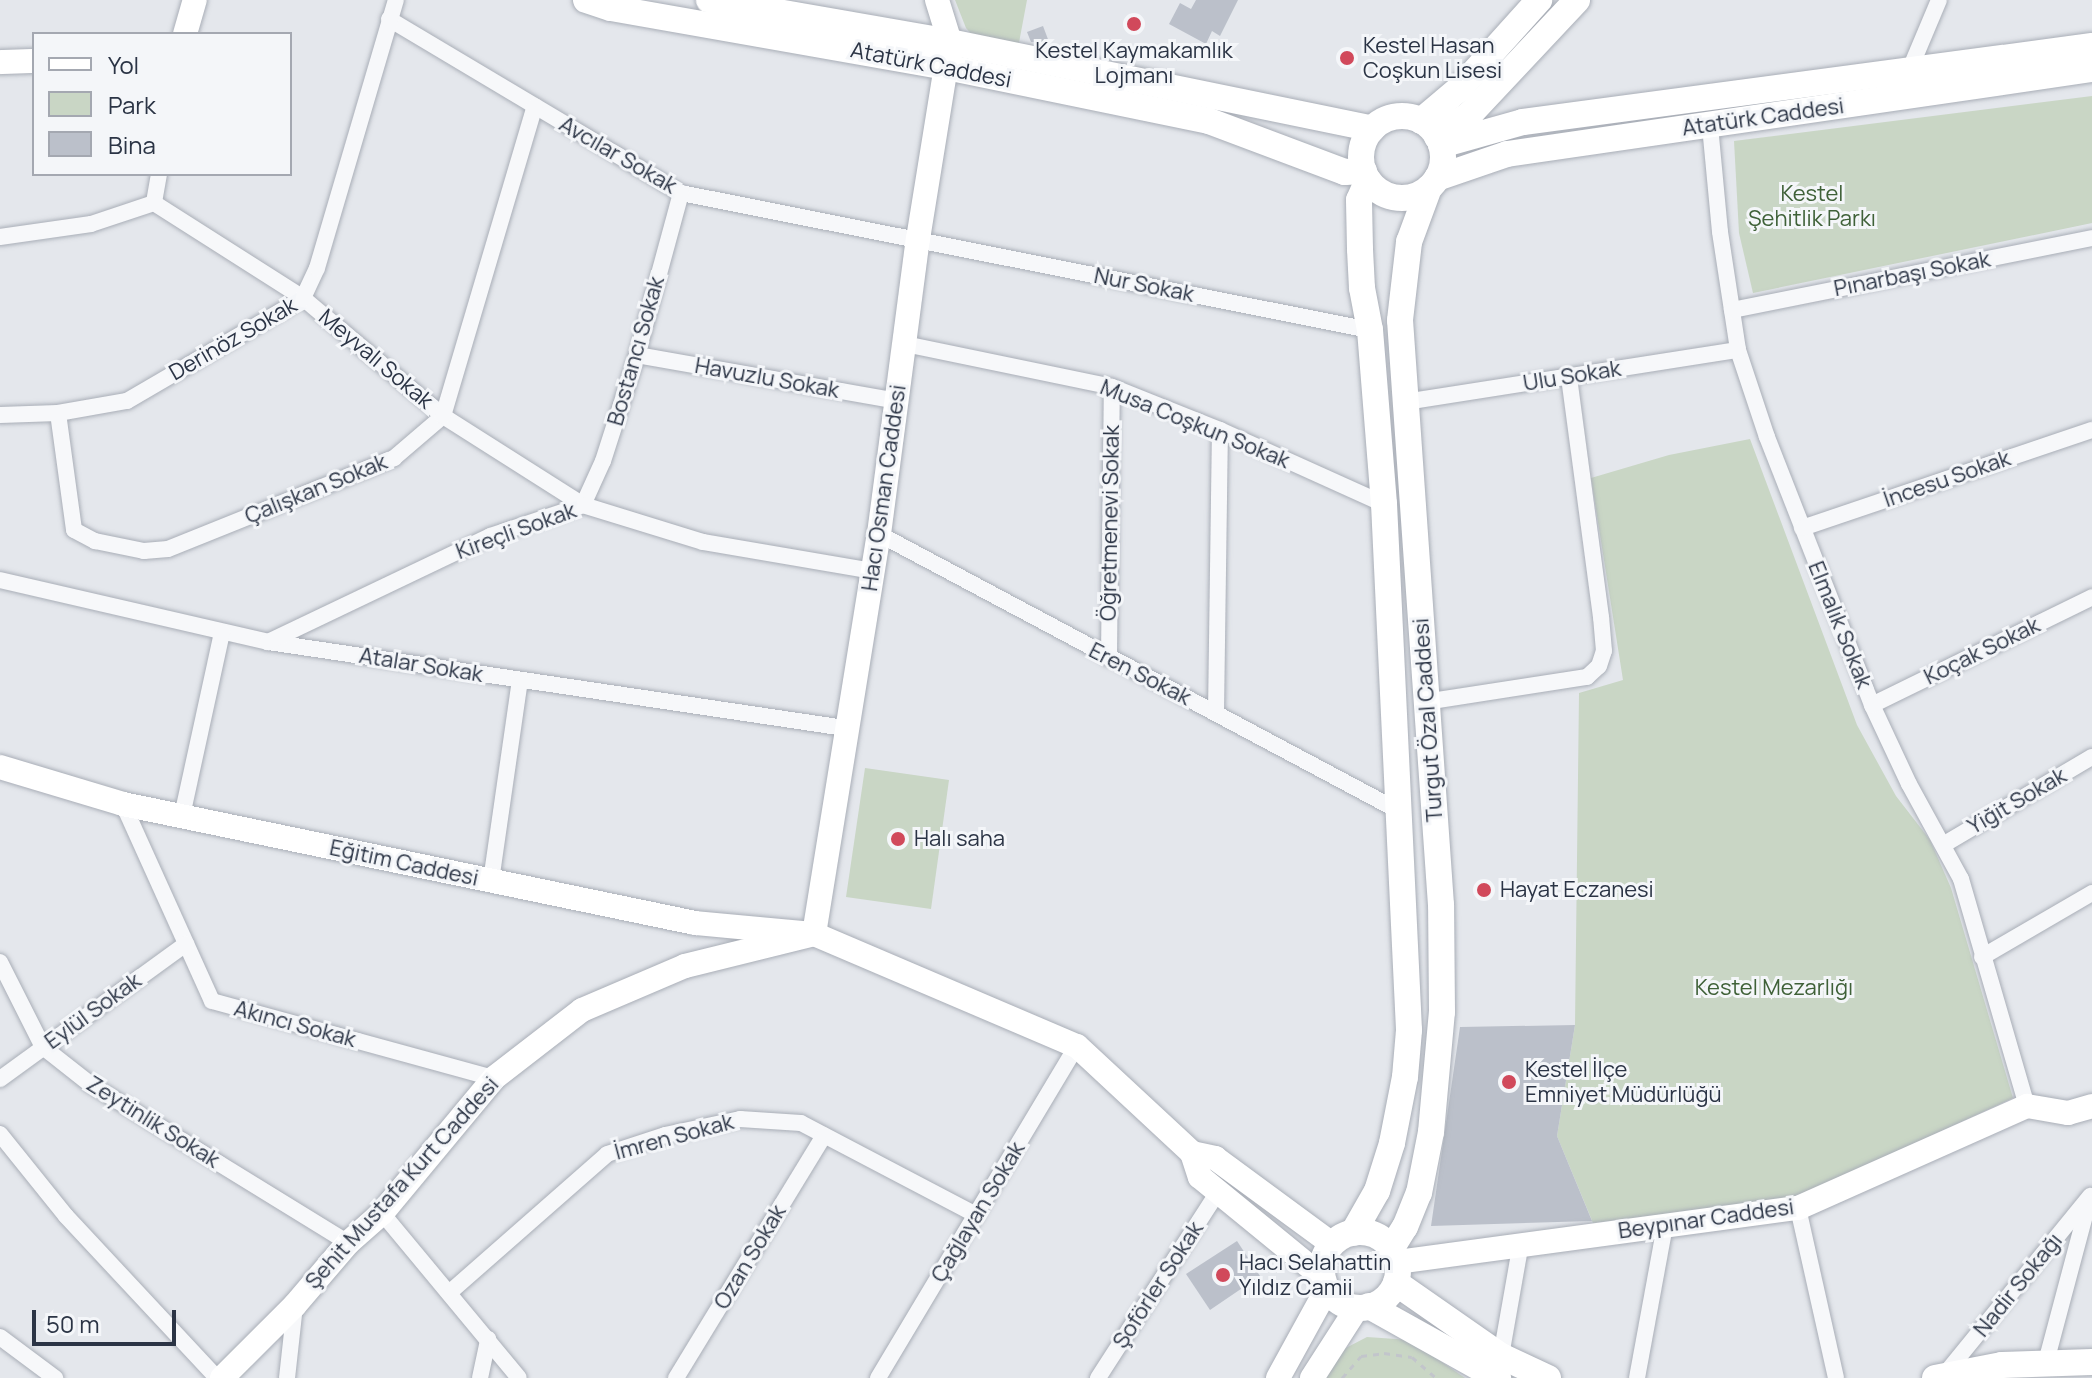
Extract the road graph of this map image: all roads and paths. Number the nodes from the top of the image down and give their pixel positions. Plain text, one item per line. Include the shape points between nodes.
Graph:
1 (195, 0) edge
2 (396, 0) edge
3 (586, 0) edge
4 (709, 0) edge
5 (937, 0) edge
6 (1539, 0) edge
7 (1577, 0) edge
8 (1939, 0) edge
9 (389, 19) junction
10 (186, 32) edge
11 (2092, 46) edge
12 (948, 54) junction
13 (32, 61) edge
14 (0, 62) edge
15 (2092, 69) edge
16 (1055, 78) junction
17 (1906, 84) junction
18 (535, 106) junction
19 (1710, 126) junction
20 (1372, 129) junction
21 (1433, 134) junction
22 (159, 176) edge
23 (1366, 176) junction
24 (1433, 183) junction
25 (681, 193) junction
26 (154, 203) junction
27 (0, 237) edge
28 (2092, 238) edge
29 (918, 239) junction
30 (303, 298) junction
31 (1732, 310) junction
32 (1370, 330) junction
33 (905, 344) junction
34 (1738, 350) junction
35 (637, 355) junction
36 (1569, 377) junction
37 (1112, 387) junction
38 (897, 401) junction
39 (1405, 402) junction
40 (58, 413) junction
41 (0, 415) edge
42 (443, 416) junction
43 (1220, 430) junction
44 (2092, 430) edge
45 (1384, 504) junction
46 (583, 505) junction
47 (1802, 528) junction
48 (879, 534) junction
49 (872, 571) junction
50 (0, 580) edge
51 (2092, 597) edge
52 (222, 632) junction
53 (268, 642) junction
54 (1109, 658) junction
55 (520, 680) junction
56 (1425, 702) junction
57 (1872, 705) junction
58 (1216, 713) junction
59 (845, 728) junction
60 (2092, 757) edge
61 (0, 767) edge
62 (123, 804) junction
63 (1401, 812) junction
64 (182, 816) junction
65 (1943, 845) junction
66 (491, 881) junction
67 (2092, 893) edge
68 (814, 934) junction
69 (186, 944) junction
70 (1982, 957) junction
71 (0, 962) edge
72 (1077, 1046) junction
73 (43, 1047) junction
74 (494, 1078) junction
75 (0, 1079) edge
76 (2027, 1106) junction
77 (2092, 1106) edge
78 (0, 1134) edge
79 (824, 1136) junction
80 (1192, 1153) junction
81 (1218, 1192) junction
82 (2091, 1194) edge
83 (1798, 1208) junction
84 (382, 1213) junction
85 (976, 1215) junction
86 (1665, 1225) junction
87 (1342, 1238) junction
88 (348, 1243) junction
89 (1521, 1243) junction
90 (1394, 1264) junction
91 (1324, 1283) junction
92 (449, 1293) junction
93 (295, 1305) junction
94 (1363, 1307) junction
95 (0, 1337) edge
96 (488, 1339) junction
97 (2046, 1362) junction
98 (2092, 1362) edge
99 (1500, 1367) edge
100 (1940, 1376) edge
101 (55, 1378) edge
102 (219, 1378) edge
103 (287, 1378) edge
104 (480, 1378) edge
105 (519, 1378) edge
106 (676, 1378) edge
107 (878, 1378) edge
108 (1098, 1378) edge
109 (1278, 1378) edge
110 (1312, 1378) edge
111 (1342, 1378) edge
112 (1436, 1378) edge
113 (1548, 1378) edge
114 (1637, 1378) edge
115 (1836, 1378) edge

1 - 10 main road
2 - 9 street, Derinöz Sokak
3 - 12 main road, Atatürk Caddesi via 611,8
4 - 12 main road, Atatürk Caddesi
5 - 12 main road
6 - 21 main road via 1459,89
7 - 21 main road via 1471,113
8 - 17 street
9 - 18 street, Avcılar Sokak
9 - 30 street, Derinöz Sokak via 317,268
11 - 17 main road, Atatürk Caddesi
12 - 16 main road, Atatürk Caddesi
12 - 29 main road, Hacı Osman Caddesi
13 - 14 main road
15 - 17 main road, Atatürk Caddesi
16 - 20 main road, Atatürk Caddesi
16 - 23 main road, Atatürk Caddesi via 1209,121
17 - 19 main road, Atatürk Caddesi
17 - 21 main road, Atatürk Caddesi
18 - 25 street, Avcılar Sokak
18 - 42 street
19 - 24 main road, Atatürk Caddesi via 1507,154
19 - 31 street, Elmalık Sokak
20 - 21 main road via 1395,116
20 - 23 main road via 1361,154
21 - 24 main road via 1442,165
22 - 26 street
23 - 24 main road via 1378,190 1403,198
23 - 32 main road, Turgut Özal Caddesi via 1359,200 1360,249
24 - 39 main road, Turgut Özal Caddesi via 1409,242 1404,277 1400,320
25 - 29 street, Avcılar Sokak
25 - 35 street, Bostancı Sokak
26 - 27 street via 91,224
26 - 30 street, Meyvalı Sokak
28 - 31 street, Pınarbaşı Sokak
29 - 32 street, Nur Sokak
29 - 33 main road, Hacı Osman Caddesi
30 - 40 street, Derinöz Sokak via 127,401
30 - 42 street, Meyvalı Sokak
31 - 34 street, Elmalık Sokak
32 - 45 main road, Turgut Özal Caddesi
33 - 37 street, Musa Coşkun Sokak
33 - 38 main road, Hacı Osman Caddesi
34 - 36 street, Ulu Sokak
34 - 47 street, Elmalık Sokak
35 - 38 street, Havuzlu Sokak
35 - 46 street, Bostancı Sokak
36 - 39 street, Ulu Sokak
36 - 56 street via 1602,628 1599,666 1587,677
37 - 43 street, Musa Coşkun Sokak
37 - 54 street, Öğretmenevi Sokak
38 - 48 main road, Hacı Osman Caddesi
39 - 56 main road, Turgut Özal Caddesi
40 - 41 street, Derinöz Sokak
40 - 42 street, Çalışkan Sokak via 74,530 95,541 144,551 168,549 394,458
42 - 46 street, Meyvalı Sokak
43 - 45 street, Musa Coşkun Sokak
43 - 58 street
44 - 47 street, İncesu Sokak
45 - 63 main road, Turgut Özal Caddesi
46 - 49 street, Kireçli Sokak via 703,542
46 - 53 street, Kireçli Sokak via 490,536
47 - 57 street, Elmalık Sokak
48 - 49 main road, Hacı Osman Caddesi
48 - 54 street, Eren Sokak
49 - 59 main road, Hacı Osman Caddesi
50 - 52 street, Atalar Sokak
51 - 57 street, Koçak Sokak
52 - 53 street, Atalar Sokak
52 - 64 street
53 - 55 street, Atalar Sokak
54 - 58 street, Eren Sokak
55 - 59 street, Atalar Sokak
55 - 66 street
56 - 90 main road, Turgut Özal Caddesi via 1441,905 1442,1012 1431,1132 1419,1193
57 - 65 street, Elmalık Sokak
58 - 63 street, Eren Sokak
59 - 68 main road, Hacı Osman Caddesi
60 - 65 street, Yiğit Sokak
61 - 62 main road, Eğitim Caddesi
62 - 64 main road, Eğitim Caddesi
62 - 69 street, Akıncı Sokak
63 - 87 main road, Turgut Özal Caddesi via 1409,1030 1405,1077 1377,1191
64 - 66 main road, Eğitim Caddesi
65 - 70 street, Elmalık Sokak via 1961,879
66 - 68 main road, Eğitim Caddesi via 695,923
67 - 70 street
68 - 72 main road
68 - 74 main road, Şehit Mustafa Kurt Caddesi via 685,966 582,1010
69 - 73 street, Eylül Sokak
69 - 74 street, Akıncı Sokak via 212,1001
70 - 76 street, Elmalık Sokak
71 - 73 street, Zeytinlik Sokak
72 - 80 main road
72 - 85 street, Çağlayan Sokak
73 - 75 street, Eylül Sokak
73 - 88 street, Zeytinlik Sokak via 90,1084
74 - 84 main road, Şehit Mustafa Kurt Caddesi
76 - 77 main road via 2068,1113
76 - 83 main road, Beypınar Caddesi
78 - 102 street via 66,1216
79 - 85 street, İmren Sokak
79 - 92 street, İmren Sokak via 801,1123 740,1119 607,1154
79 - 106 street, Ozan Sokak
80 - 81 main road via 1200,1177
80 - 87 main road via 1215,1158
81 - 91 main road
81 - 108 street, Şoförler Sokak
82 - 97 street
82 - 100 street, Nadir Sokağı
83 - 86 main road, Beypınar Caddesi
83 - 115 street
84 - 88 main road, Şehit Mustafa Kurt Caddesi
84 - 92 street
85 - 107 street, Çağlayan Sokak
86 - 89 main road, Beypınar Caddesi
86 - 114 street
87 - 90 main road via 1376,1236
87 - 91 main road via 1325,1254
88 - 93 main road, Şehit Mustafa Kurt Caddesi
89 - 90 main road, Beypınar Caddesi
89 - 99 street
90 - 94 main road via 1380,1302
90 - 99 main road
91 - 94 main road via 1345,1305
91 - 109 main road
92 - 96 street
93 - 102 main road, Şehit Mustafa Kurt Caddesi
93 - 103 street
94 - 99 main road
94 - 110 main road
95 - 101 street
96 - 104 street
96 - 105 street
97 - 98 main road
97 - 100 main road
99 - 113 main road
111 - 112 path via 1361,1356 1384,1353 1412,1357

